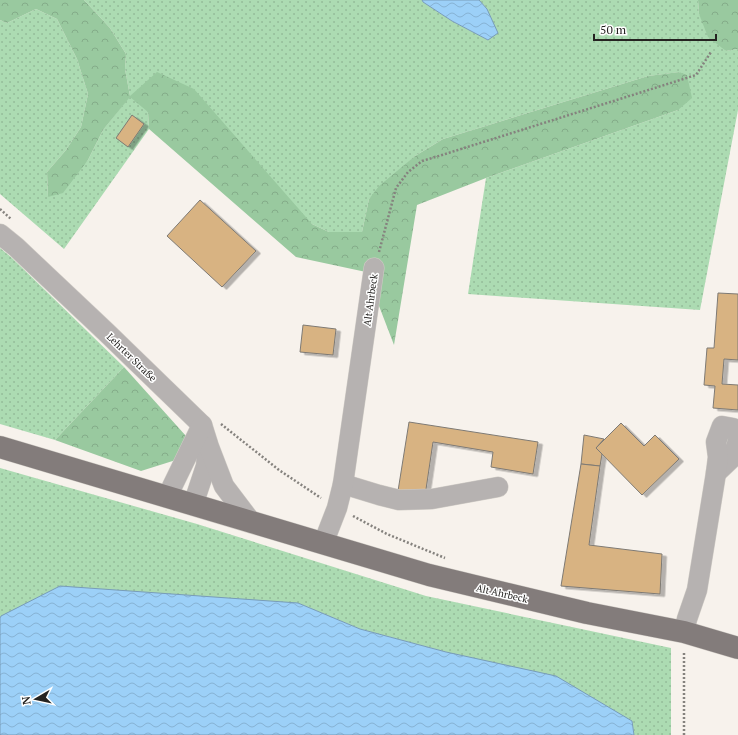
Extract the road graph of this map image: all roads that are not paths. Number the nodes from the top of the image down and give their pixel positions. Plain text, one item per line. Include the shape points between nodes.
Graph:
1 (0, 234) edge
2 (374, 268) road end
3 (211, 424) junction
4 (738, 435) edge
5 (738, 441) edge
6 (208, 444) junction
7 (0, 447) edge
8 (716, 473) junction
9 (343, 484) junction
10 (498, 487) dead end
11 (167, 497) junction
12 (193, 505) junction
13 (252, 523) junction
14 (323, 544) junction
15 (684, 632) junction
16 (738, 648) edge

1 - 3 street, Lehrter Straße
2 - 9 street, Alt Ahrbeck
3 - 6 street, Lehrter Straße
3 - 11 street
4 - 8 street via 733,428 722,426 716,442
5 - 8 street via 732,458
6 - 12 street, Lehrter Straße via 206,466
6 - 13 street via 224,486
7 - 11 main road, Alt Ahrbeck
8 - 15 street via 697,590
9 - 10 street via 399,500 432,499
9 - 14 street, Alt Ahrbeck
11 - 12 main road, Alt Ahrbeck
12 - 13 main road, Alt Ahrbeck
13 - 14 main road, Alt Ahrbeck
14 - 15 main road, Alt Ahrbeck via 429,575 587,613
15 - 16 main road, Alt Ahrbeck

